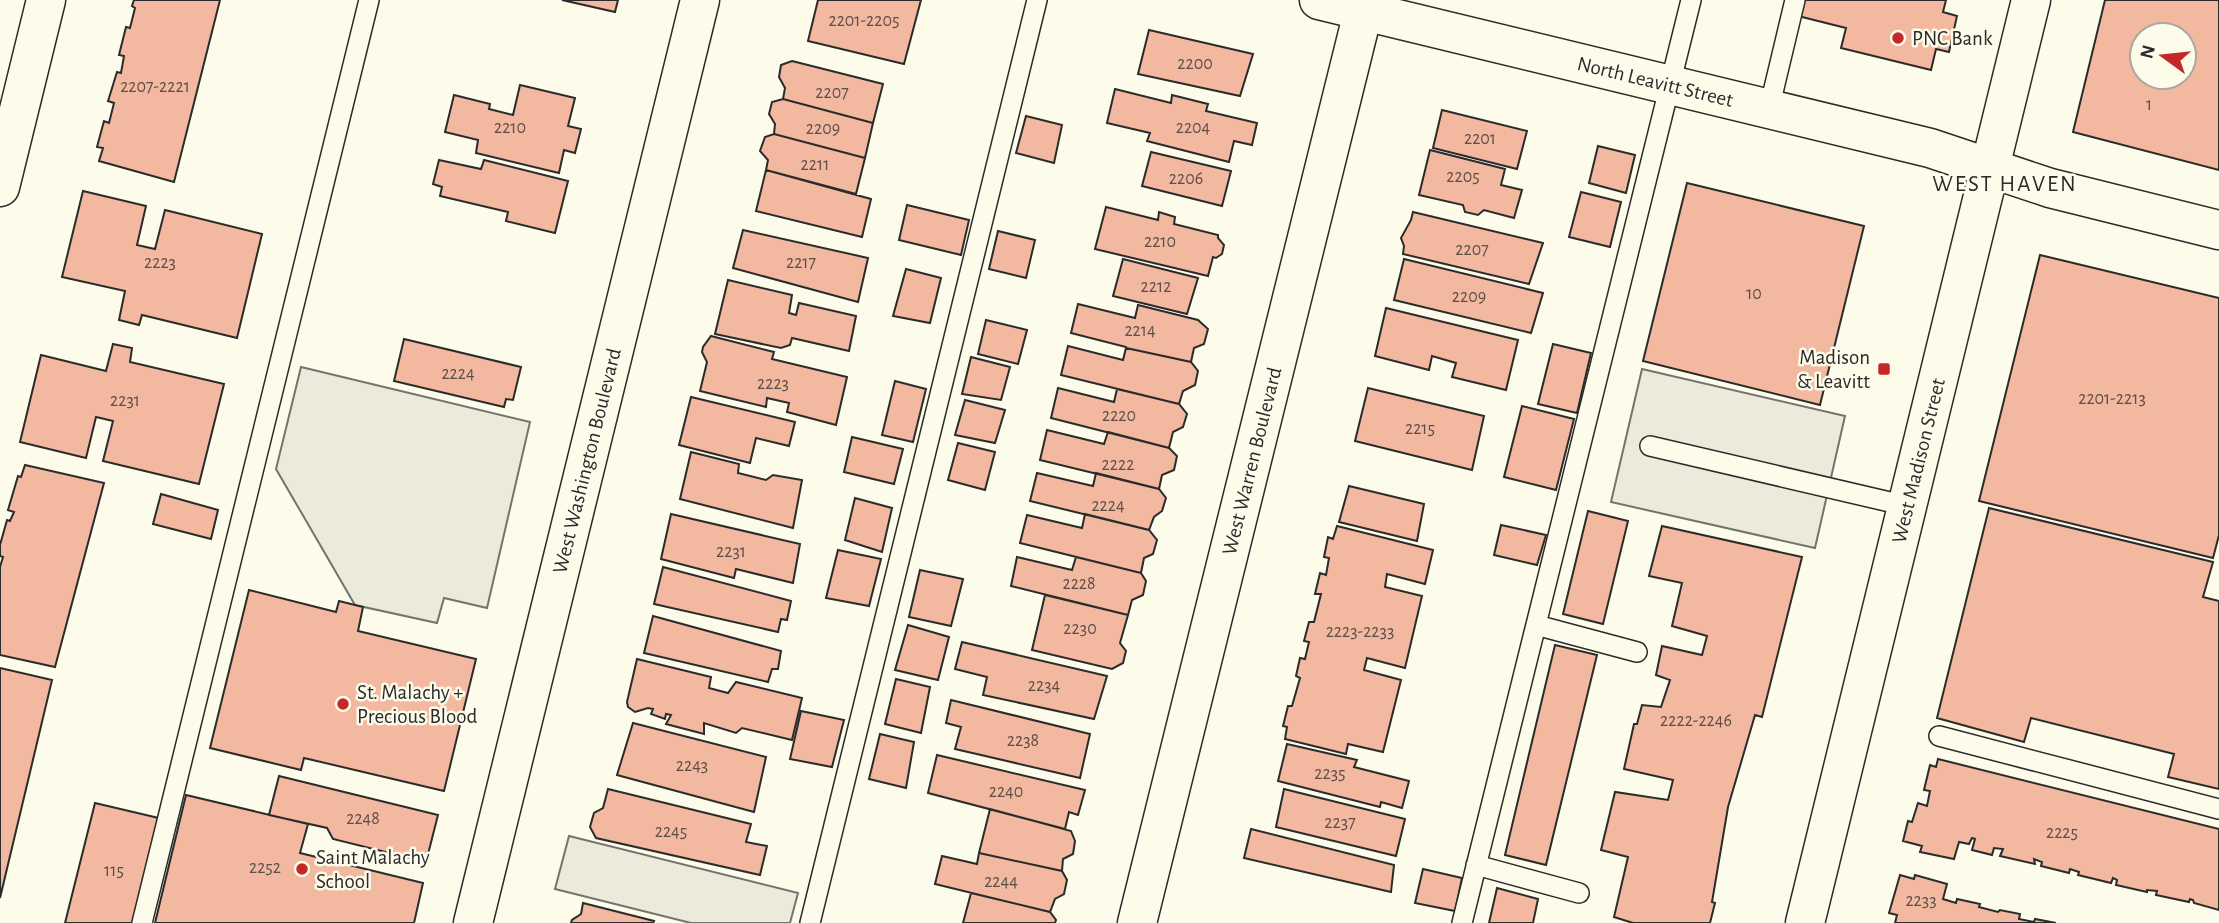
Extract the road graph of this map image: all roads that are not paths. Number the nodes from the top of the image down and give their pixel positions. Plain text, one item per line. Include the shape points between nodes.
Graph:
1 (46, 0) edge
2 (369, 0) edge
3 (700, 0) edge
4 (1037, 0) edge
5 (1320, 0) edge
6 (1691, 0) edge
7 (1794, 0) edge
8 (2031, 0) edge
9 (1364, 5) edge
10 (1670, 85) junction
11 (1769, 109) junction
12 (1990, 169) junction
13 (0, 187) edge
14 (2219, 230) edge
15 (1650, 446) dead end
16 (1907, 506) junction
17 (1536, 625) junction
18 (1637, 652) dead end
19 (1939, 736) dead end
20 (2219, 809) edge
21 (1476, 865) junction
22 (1579, 893) dead end
23 (142, 923) edge
24 (473, 923) edge
25 (810, 923) edge
26 (1138, 923) edge
27 (1462, 923) edge
28 (1805, 923) edge

1 - 13 street
2 - 23 lane
3 - 24 street, West Washington Boulevard
4 - 25 lane
5 - 9 street, North Leavitt Street
6 - 10 lane
7 - 11 lane
8 - 12 street, West Madison Street
9 - 10 street, North Leavitt Street
9 - 26 street, West Warren Boulevard
10 - 11 street, North Leavitt Street
10 - 17 lane
11 - 12 street, North Leavitt Street via 1930,148
12 - 14 street, North Leavitt Street
12 - 16 street, West Madison Street
15 - 16 lane
16 - 28 street, West Madison Street
17 - 18 lane
17 - 21 lane
19 - 20 lane
21 - 22 lane
21 - 27 lane

